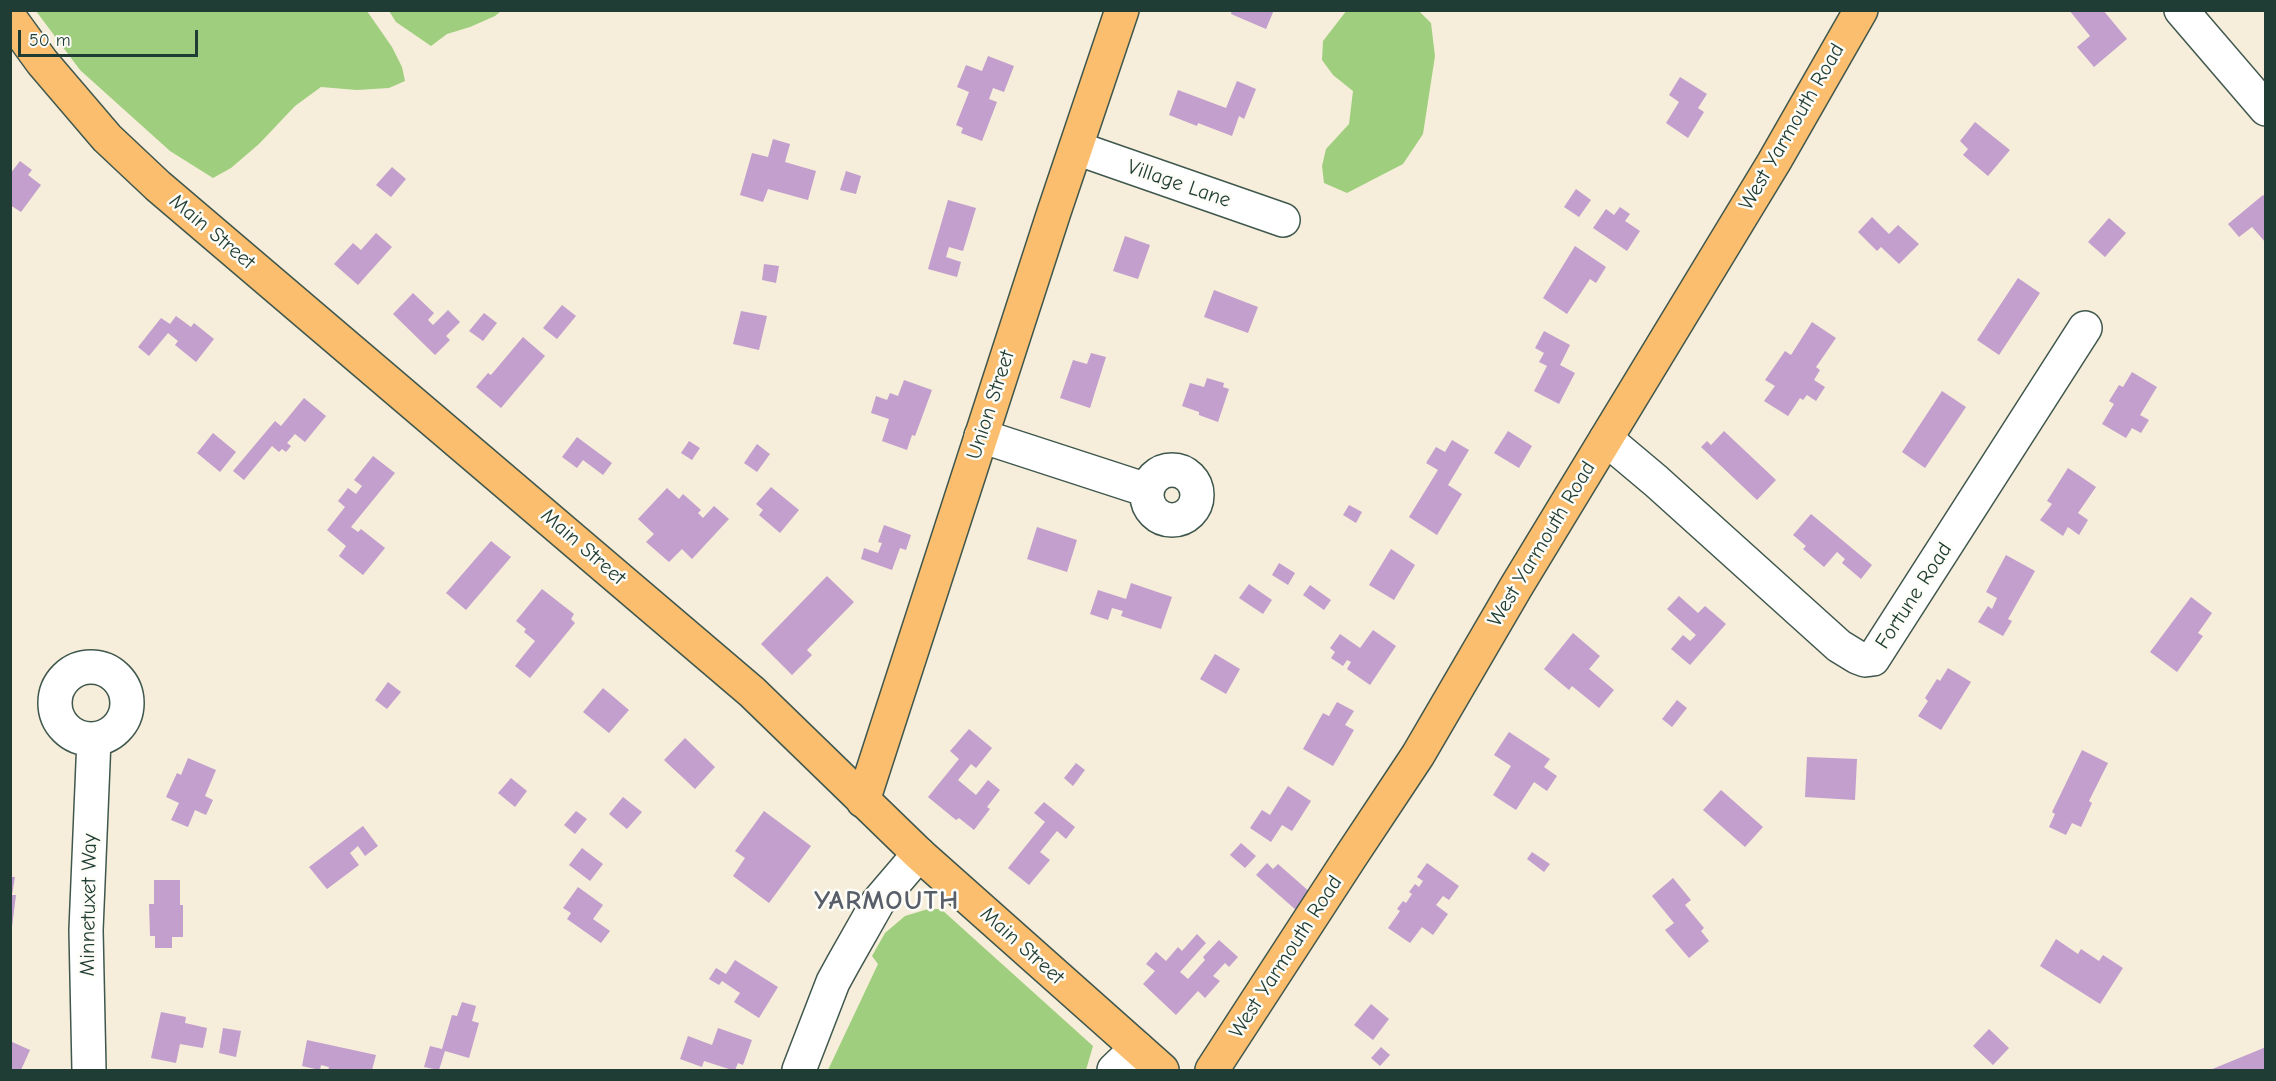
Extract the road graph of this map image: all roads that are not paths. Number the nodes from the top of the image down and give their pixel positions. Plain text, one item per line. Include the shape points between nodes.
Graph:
1 (1122, 10) edge
2 (1861, 10) edge
3 (2181, 10) edge
4 (10, 18) edge
5 (2262, 94) edge
6 (1076, 148) junction
7 (1283, 220) dead end
8 (2085, 328) dead end
9 (981, 436) junction
10 (1605, 439) junction
11 (1147, 490) dead end
12 (94, 739) dead end
13 (863, 801) junction
14 (920, 854) junction
15 (1126, 1059) edge
16 (88, 1071) edge
17 (799, 1071) edge
18 (1162, 1071) edge
19 (1212, 1071) edge

1 - 6 main road, Union Street
2 - 10 main road, West Yarmouth Road via 1774,162
3 - 5 street
4 - 13 main road, Main Street via 107,138 158,186 752,692
6 - 7 street, Village Lane
6 - 9 main road, Union Street
8 - 10 street, Fortune Road via 1873,659 1857,657 1839,646
9 - 11 street
9 - 13 main road, Union Street
10 - 19 main road, West Yarmouth Road via 1418,755
12 - 16 street, Minnetuxet Way via 86,930
13 - 14 main road, Main Street
14 - 15 main road, Main Street
14 - 17 street via 878,902 844,962
15 - 18 main road, Main Street

